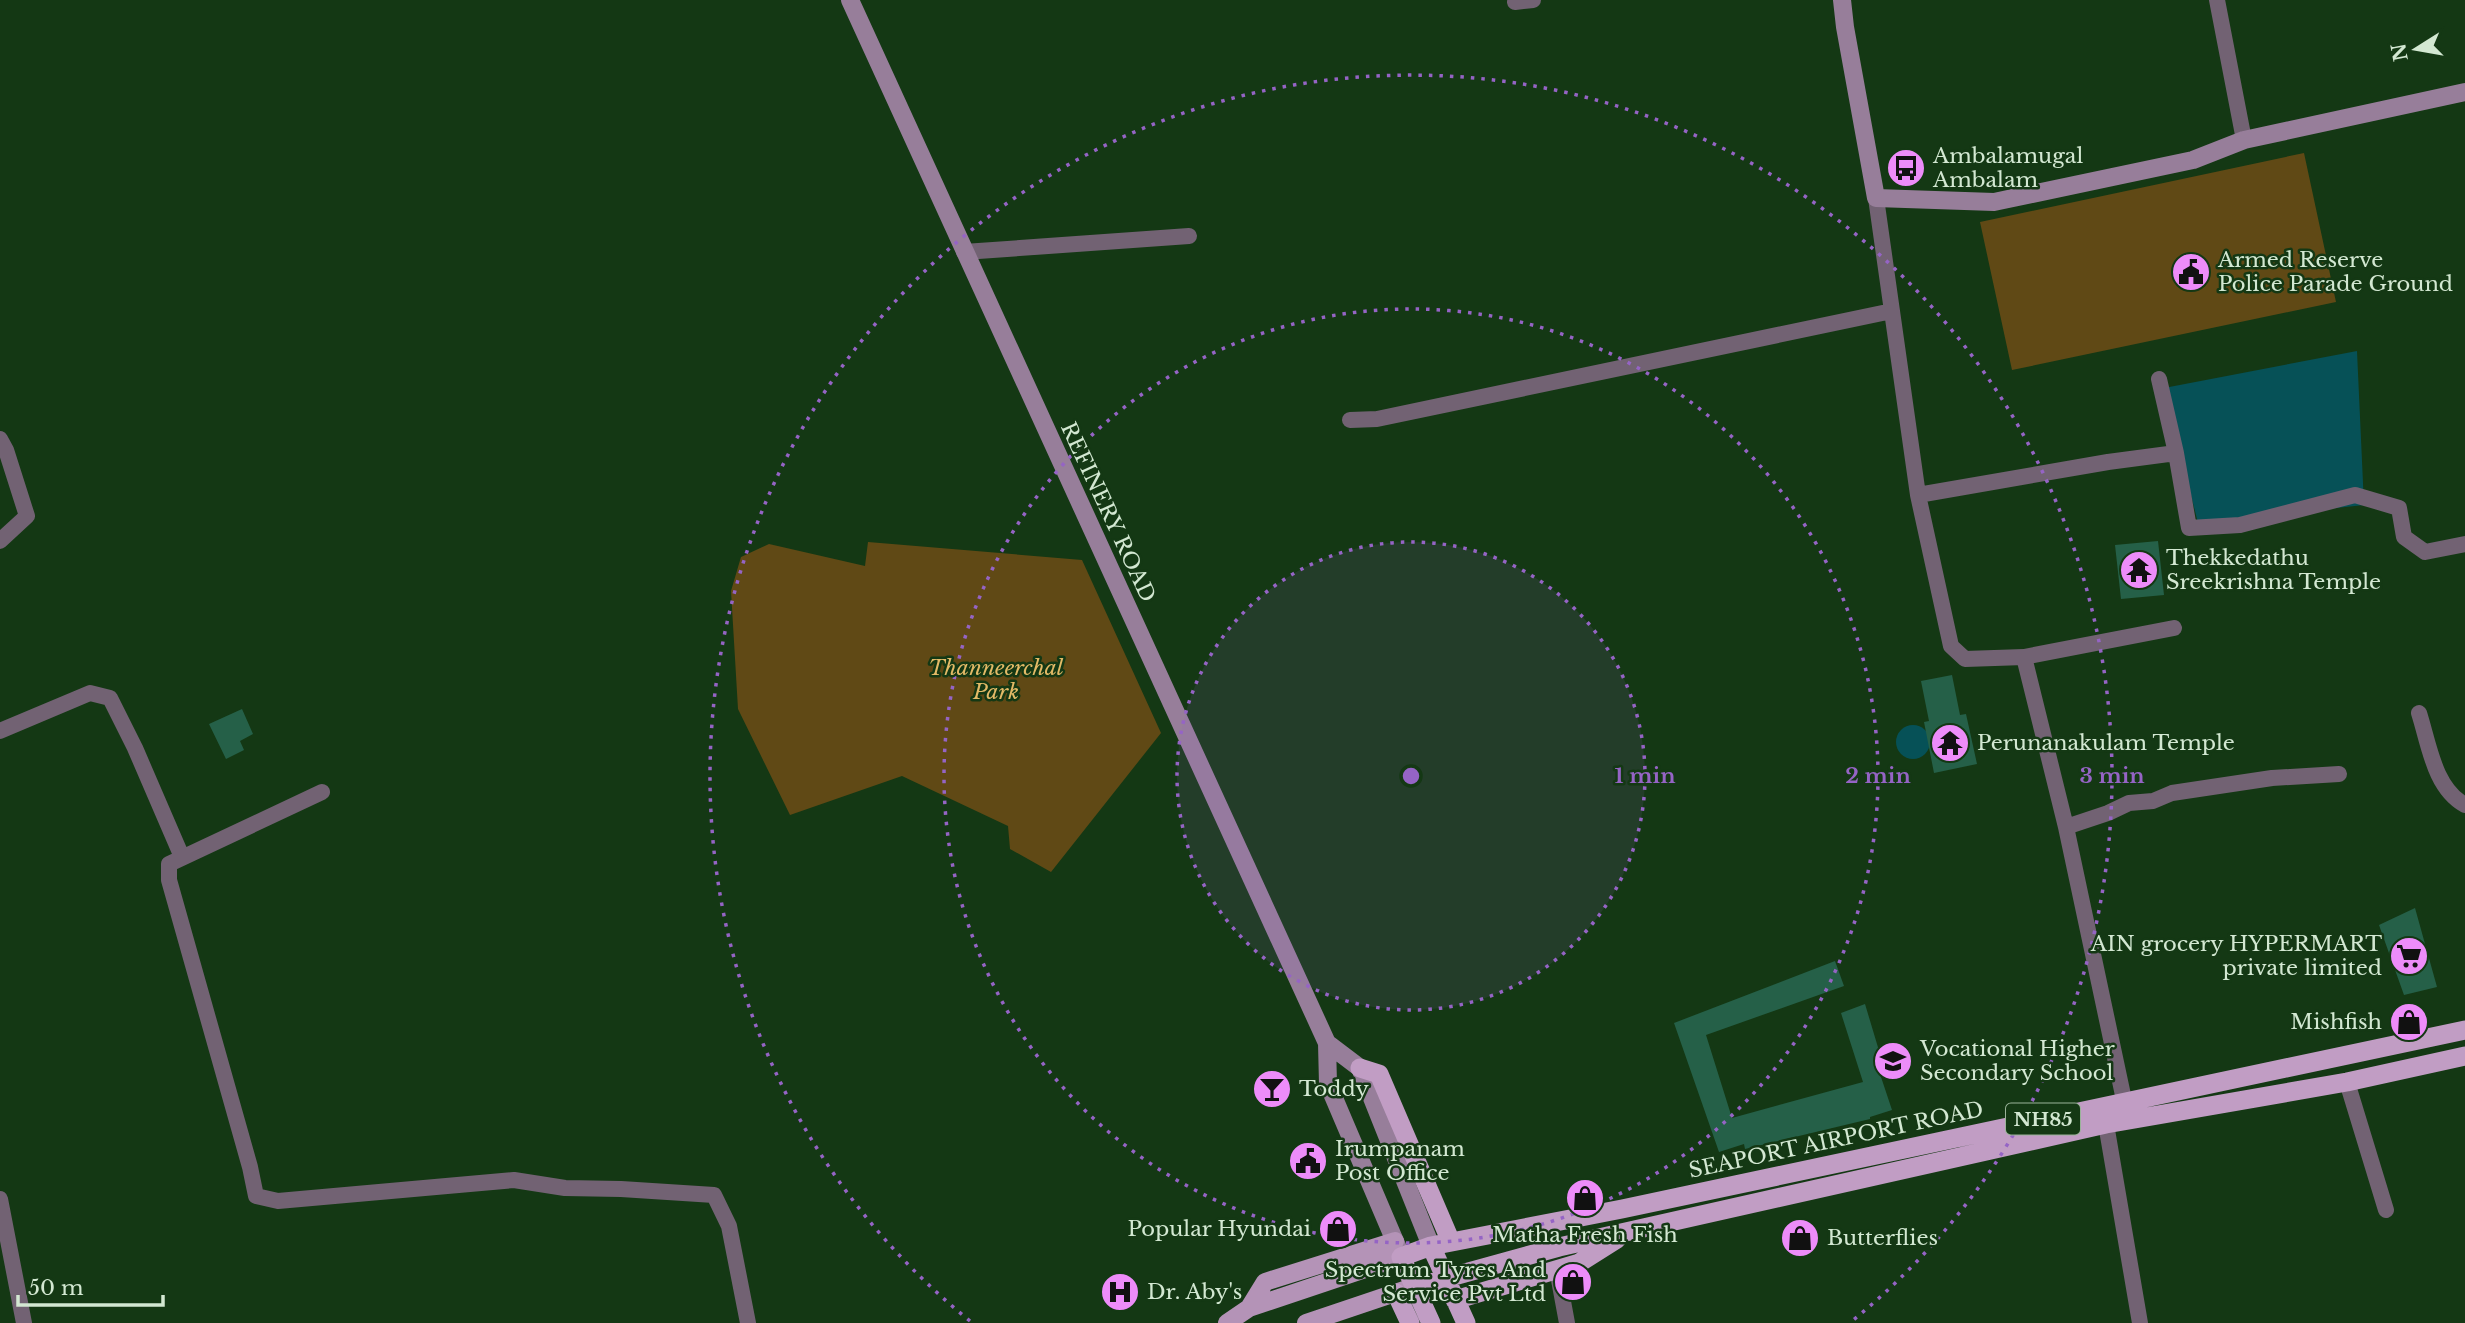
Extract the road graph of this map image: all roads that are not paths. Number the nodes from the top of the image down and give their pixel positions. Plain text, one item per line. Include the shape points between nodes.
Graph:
1 (850, 0) edge
2 (1534, 0) edge
3 (1842, 0) edge
4 (2217, 0) edge
5 (1515, 2) dead end
6 (2465, 92) edge
7 (2244, 140) junction
8 (1876, 198) junction
9 (1189, 236) dead end
10 (964, 252) junction
11 (1892, 311) junction
12 (2160, 379) dead end
13 (1350, 419) dead end
14 (0, 439) edge
15 (2176, 453) junction
16 (1918, 495) junction
17 (0, 541) edge
18 (2465, 544) edge
19 (2174, 628) dead end
20 (2024, 657) junction
21 (2419, 713) dead end
22 (0, 731) edge
23 (2339, 774) dead end
24 (322, 792) dead end
25 (2465, 805) edge
26 (2066, 827) junction
27 (182, 857) junction
28 (2465, 1030) edge
29 (1327, 1043) junction
30 (2465, 1056) edge
31 (1360, 1068) junction
32 (2347, 1082) junction
33 (2126, 1111) junction
34 (2106, 1124) junction
35 (0, 1199) edge
36 (2386, 1210) dead end
37 (1626, 1232) junction
38 (1451, 1242) junction
39 (1431, 1246) junction
40 (1398, 1249) junction
41 (1557, 1269) junction
42 (1444, 1278) junction
43 (1405, 1290) junction
44 (1455, 1300) junction
45 (24, 1323) edge
46 (748, 1323) edge
47 (1227, 1323) edge
48 (1306, 1323) edge
49 (1410, 1323) edge
50 (1431, 1323) edge
51 (1466, 1323) edge
52 (1567, 1323) edge
53 (2140, 1323) edge

1 - 10 main road, REFINERY ROAD
2 - 5 street
3 - 8 main road
4 - 7 street
6 - 7 main road
7 - 8 main road via 2193,160 1994,202
8 - 11 street
9 - 10 street
10 - 29 main road, REFINERY ROAD
11 - 13 street via 1377,419
11 - 16 street
12 - 15 street
14 - 17 street via 27,516
15 - 16 street
15 - 18 street via 2189,528 2241,525 2355,495 2399,508 2404,537 2425,552
16 - 20 street via 1951,646 1965,659
19 - 20 street
20 - 26 street
21 - 25 street via 2439,776 2452,798
22 - 27 street via 90,693 110,698
23 - 26 street via 2272,778 2172,793 2129,803
24 - 27 street
26 - 33 street
27 - 46 street via 169,864 169,880 256,1196 278,1201 514,1180 565,1188 714,1195 729,1226
28 - 33 highway, SEAPORT AIRPORT ROAD / NH85
29 - 31 main road, REFINERY ROAD
29 - 40 main road, REFINERY ROAD via 1328,1084
30 - 32 highway, SEAPORT AIRPORT ROAD / NH85
31 - 38 highway via 1379,1074
31 - 39 main road
32 - 33 highway, SEAPORT AIRPORT ROAD / NH85
32 - 36 street
33 - 34 highway, SEAPORT AIRPORT ROAD / NH85
33 - 38 highway, SEAPORT AIRPORT ROAD / NH85
34 - 37 highway, SEAPORT AIRPORT ROAD / NH85
34 - 53 street
35 - 45 street
37 - 41 highway via 1579,1263
37 - 42 highway, SEAPORT AIRPORT ROAD / NH85
38 - 39 highway, SEAPORT AIRPORT ROAD / NH85
39 - 40 highway, SEAPORT AIRPORT ROAD / NH85
39 - 42 highway
40 - 43 highway, REFINERY ROAD
40 - 47 main road, SEAPORT AIRPORT ROAD via 1249,1308
41 - 44 highway
41 - 52 street
42 - 43 highway, SEAPORT AIRPORT ROAD / NH85
42 - 44 highway
43 - 48 main road, SEAPORT AIRPORT ROAD
43 - 49 highway
43 - 50 highway, REFINERY ROAD
44 - 51 highway

